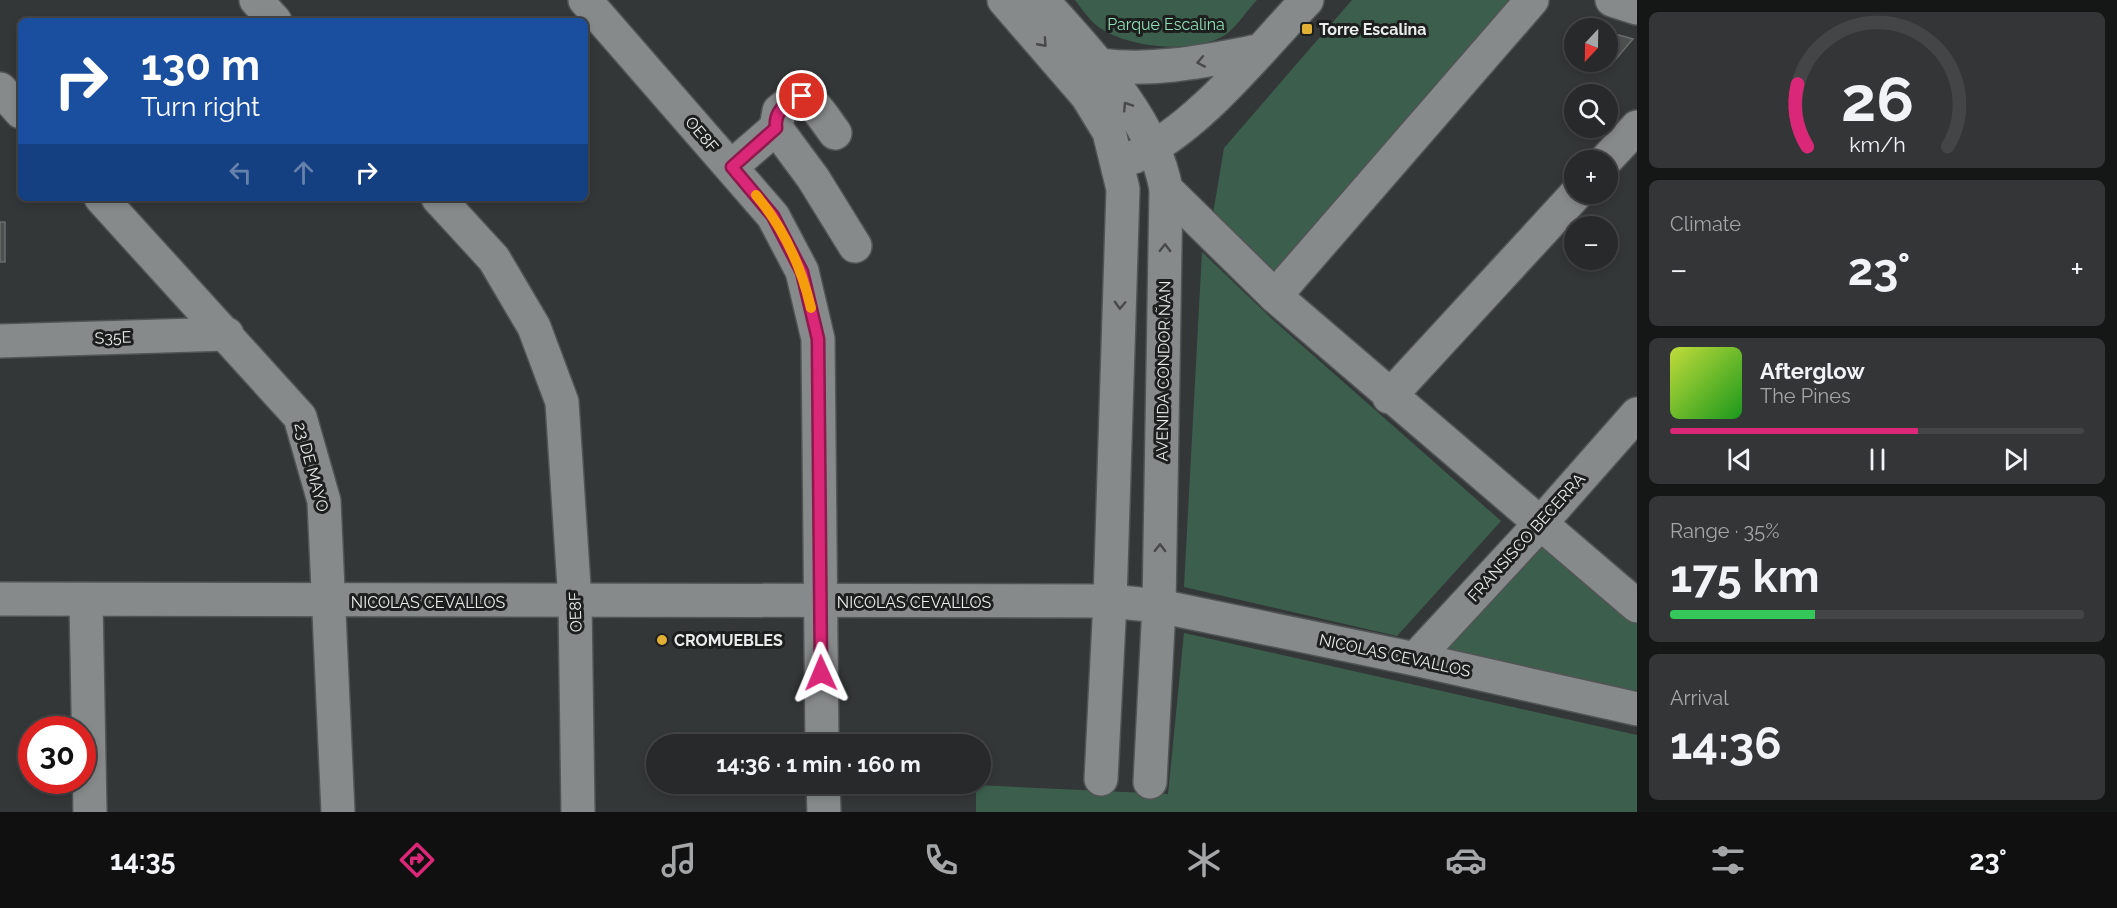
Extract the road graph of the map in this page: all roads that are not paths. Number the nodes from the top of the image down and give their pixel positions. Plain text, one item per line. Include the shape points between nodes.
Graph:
1 (256, 0) edge
2 (585, 0) edge
3 (1004, 0) edge
4 (1042, 0) edge
5 (1307, 0) edge
6 (1532, 0) edge
7 (1612, 0) edge
8 (1637, 8) edge
9 (272, 18) edge
10 (1258, 51) junction
11 (1100, 65) junction
12 (0, 89) edge
13 (18, 109) edge
14 (1637, 127) edge
15 (776, 128) junction
16 (835, 133) dead end
17 (1154, 148) junction
18 (1615, 150) edge
19 (1119, 163) junction
20 (732, 167) junction
21 (1166, 189) junction
22 (104, 201) edge
23 (441, 201) edge
24 (1567, 204) edge
25 (855, 246) dead end
26 (1275, 296) junction
27 (227, 334) junction
28 (0, 341) edge
29 (1389, 397) junction
30 (1637, 414) edge
31 (1540, 524) junction
32 (0, 599) edge
33 (86, 600) junction
34 (331, 601) junction
35 (1110, 601) junction
36 (575, 602) junction
37 (819, 602) junction
38 (1159, 606) junction
39 (1637, 606) edge
40 (1414, 659) junction
41 (1637, 710) edge
42 (822, 734) edge
43 (1101, 778) dead end
44 (1150, 782) dead end
45 (823, 794) edge
46 (90, 812) edge
47 (338, 812) edge
48 (578, 812) edge
49 (824, 812) edge

1 - 9 street
2 - 20 street, OE8F
3 -> 19 street via 1087,96 1109,132
4 - 11 street, AVENIDA CONDOR ÑAN
5 - 10 street
6 - 26 street
7 - 8 street
10 -> 11 street via 1188,65 1127,69
10 - 17 street via 1205,106
17 -> 11 street, AVENIDA CONDOR ÑAN
12 - 13 street
14 - 18 street
15 - 16 street via 779,111 798,96 810,102
15 - 20 street
15 - 25 street
17 - 19 street
17 - 21 street, AVENIDA CONDOR ÑAN
19 -> 35 street via 1123,189
20 - 37 street, OE8F via 773,216 802,272 818,339
21 - 26 street
38 -> 21 street, AVENIDA CONDOR ÑAN
22 - 27 street, 23 DE MAYO
23 - 36 street, OE8F via 494,259 534,327 562,402
24 - 29 street
26 - 29 street
27 - 28 street, S35E
27 - 34 street, 23 DE MAYO via 300,417 324,501
29 - 31 street
30 - 31 street, FRANSISCO BECERRA
31 - 39 street
31 - 40 street, FRANSISCO BECERRA
32 - 33 street, NICOLAS CEVALLOS
33 - 34 street, NICOLAS CEVALLOS
33 - 46 street
34 - 36 street, NICOLAS CEVALLOS
34 - 47 street, 23 DE MAYO
35 - 37 street, NICOLAS CEVALLOS
35 - 38 street, NICOLAS CEVALLOS
35 - 43 street
36 - 37 street, NICOLAS CEVALLOS
36 - 48 street, OE8F
37 - 42 street, OE8F
38 - 40 street, NICOLAS CEVALLOS
38 - 44 street, AVENIDA CONDOR ÑAN
40 - 41 street, NICOLAS CEVALLOS
45 - 49 street

